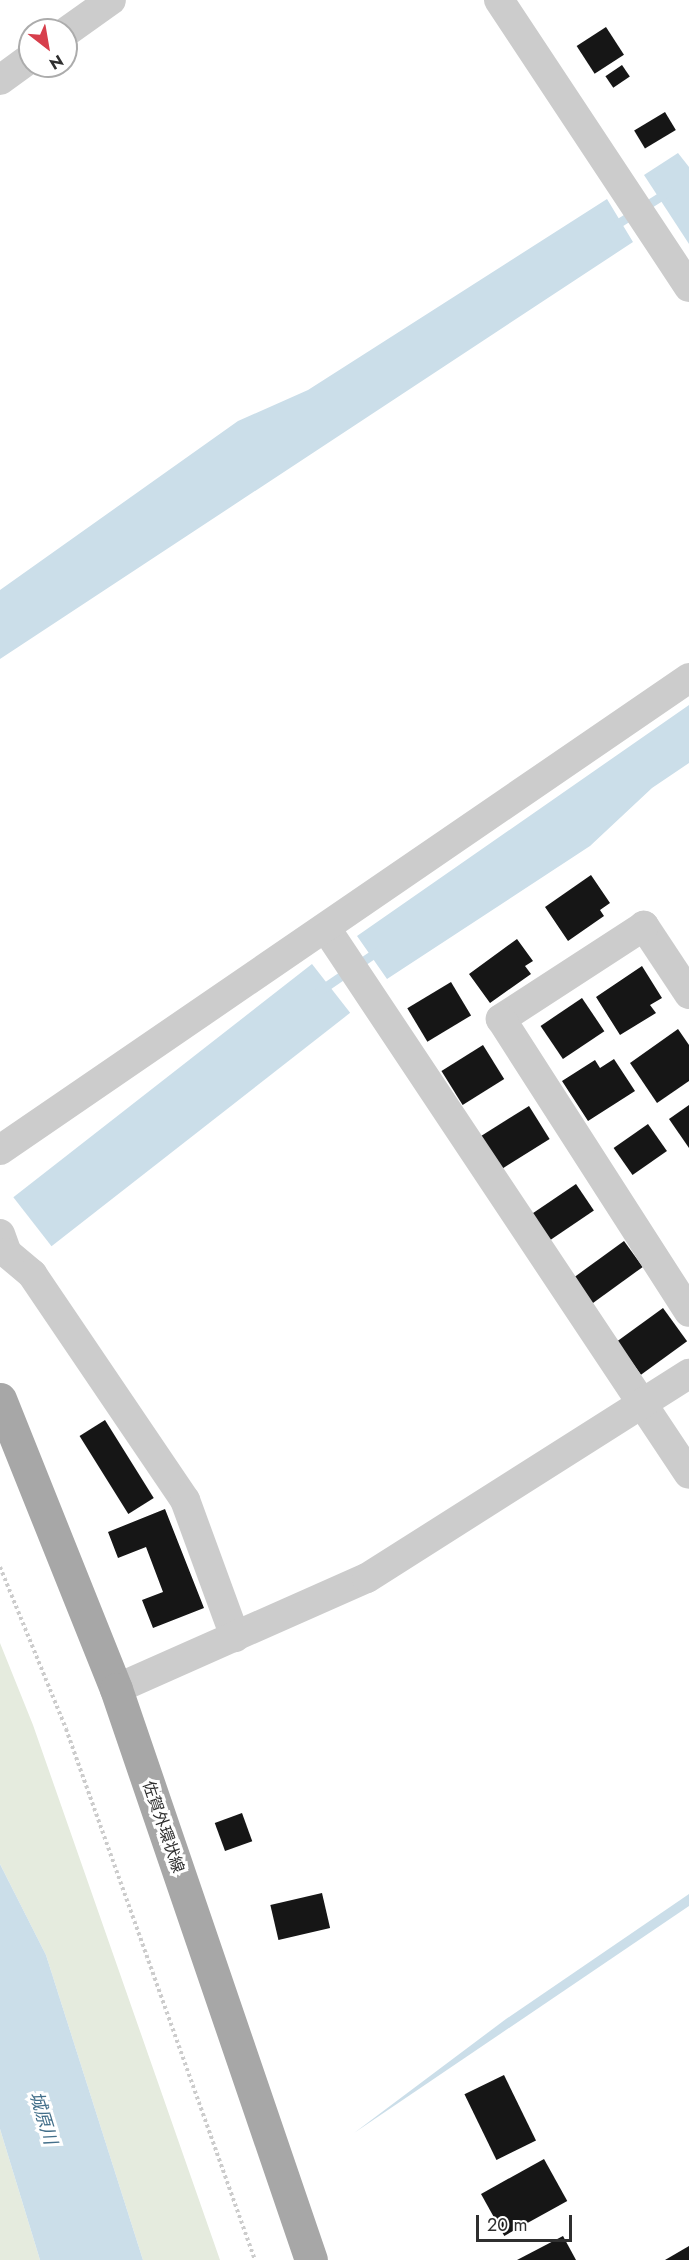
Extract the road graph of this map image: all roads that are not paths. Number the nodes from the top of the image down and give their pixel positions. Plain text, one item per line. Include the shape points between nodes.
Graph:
1 (111, 0) edge
2 (499, 0) edge
3 (78, 23) edge
4 (18, 67) edge
5 (0, 80) edge
6 (689, 287) edge
7 (689, 678) edge
8 (327, 930) junction
9 (689, 994) edge
10 (0, 1150) edge
11 (0, 1234) edge
12 (689, 1312) edge
13 (689, 1374) edge
14 (0, 1399) edge
15 (642, 1406) junction
16 (689, 1474) edge
17 (235, 1637) junction
18 (116, 1689) junction
19 (311, 2260) edge

1 - 3 street
2 - 6 street
4 - 5 street
7 - 8 street
8 - 10 street
8 - 15 street
9 - 12 street via 644,926 501,1019
11 - 17 street via 7,1253 32,1274 185,1500
13 - 15 street
14 - 18 main road, 佐賀外環状線
15 - 16 street
15 - 17 street via 367,1578
17 - 18 street
18 - 19 main road, 佐賀外環状線

